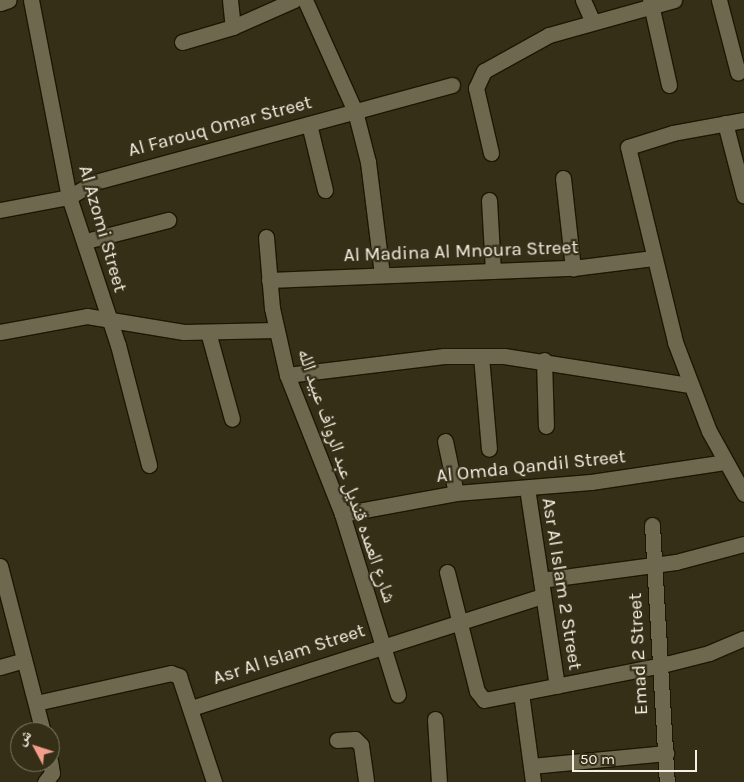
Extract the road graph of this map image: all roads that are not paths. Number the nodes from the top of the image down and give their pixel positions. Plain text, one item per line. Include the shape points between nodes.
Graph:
1 (9, 0) edge
2 (31, 0) edge
3 (230, 0) edge
4 (294, 0) edge
5 (305, 0) edge
6 (583, 0) edge
7 (674, 0) edge
8 (719, 0) edge
9 (0, 3) edge
10 (651, 4) edge
11 (593, 22) junction
12 (233, 27) junction
13 (182, 42) dead end
14 (738, 72) dead end
15 (452, 85) dead end
16 (669, 85) dead end
17 (355, 111) junction
18 (744, 120) edge
19 (726, 123) junction
20 (309, 124) junction
21 (490, 153) dead end
22 (563, 178) dead end
23 (325, 190) dead end
24 (744, 196) edge
25 (69, 197) junction
26 (489, 200) dead end
27 (0, 210) edge
28 (168, 220) dead end
29 (266, 237) dead end
30 (86, 241) junction
31 (653, 258) junction
32 (573, 268) junction
33 (493, 271) junction
34 (382, 275) junction
35 (270, 280) junction
36 (107, 319) junction
37 (276, 330) junction
38 (0, 332) edge
39 (208, 332) junction
40 (481, 356) junction
41 (544, 360) junction
42 (287, 375) junction
43 (690, 384) junction
44 (232, 419) dead end
45 (546, 426) dead end
46 (445, 441) dead end
47 (489, 449) dead end
48 (725, 462) junction
49 (148, 465) dead end
50 (526, 488) junction
51 (456, 493) junction
52 (744, 494) edge
53 (342, 514) junction
54 (652, 524) dead end
55 (744, 544) edge
56 (654, 564) junction
57 (0, 566) edge
58 (447, 572) dead end
59 (540, 580) junction
60 (543, 596) junction
61 (5, 616) edge
62 (460, 622) junction
63 (744, 638) edge
64 (383, 646) junction
65 (24, 660) junction
66 (658, 666) junction
67 (0, 667) edge
68 (557, 686) junction
69 (521, 692) junction
70 (398, 695) dead end
71 (36, 703) junction
72 (191, 708) junction
73 (435, 719) dead end
74 (41, 722) edge
75 (337, 740) dead end
76 (666, 754) junction
77 (531, 766) junction
78 (214, 782) edge
79 (366, 782) edge
80 (439, 782) edge
81 (534, 782) edge
82 (667, 782) edge

1 - 9 street
2 - 25 street, Al Azomi Street
3 - 12 street
4 - 12 street
5 - 17 street
6 - 11 street
7 - 10 street
8 - 14 street
10 - 11 street
10 - 16 street
11 - 21 street via 550,35 505,58 478,79
12 - 13 street
15 - 17 street, Al Farouq Omar Street
17 - 20 street, Al Farouq Omar Street
17 - 34 street via 368,162
18 - 19 street
19 - 24 street
19 - 31 street via 640,141 628,148
20 - 23 street
20 - 25 street, Al Farouq Omar Street via 96,182
22 - 32 street
25 - 27 street, Al Farouq Omar Street
25 - 30 street, Al Azomi Street
26 - 33 street
28 - 30 street
29 - 35 street, شارع العمده قنديل عبد الرواف عبيد الله
30 - 36 street, Al Azomi Street
31 - 32 street, Al Madina Al Mnoura Street
31 - 43 street
32 - 33 street, Al Madina Al Mnoura Street
33 - 34 street, Al Madina Al Mnoura Street
34 - 35 street, Al Madina Al Mnoura Street
35 - 37 street, شارع العمده قنديل عبد الرواف عبيد الله
36 - 38 street via 63,318
36 - 39 street via 152,330
36 - 49 street, Al Azomi Street via 118,345
37 - 39 street
37 - 42 street, شارع العمده قنديل عبد الرواف عبيد الله
39 - 44 street
40 - 41 street
40 - 42 street via 444,356
40 - 47 street
41 - 43 street
41 - 45 street
42 - 53 street, شارع العمده قنديل عبد الرواف عبيد الله
43 - 48 street
46 - 51 street
48 - 50 street, Al Omda Qandil Street
48 - 52 street
50 - 51 street, Al Omda Qandil Street
50 - 59 street, Asr Al Islam 2 Street
51 - 53 street, Al Omda Qandil Street
53 - 64 street, شارع العمده قنديل عبد الرواف عبيد الله
54 - 56 street, Emad 2 Street
55 - 56 street
56 - 59 street
56 - 66 street, Emad 2 Street
57 - 61 street
58 - 62 street
59 - 60 street, Asr Al Islam 2 Street
60 - 62 street, Asr Al Islam Street
60 - 68 street, Asr Al Islam 2 Street
61 - 65 street
62 - 64 street, Asr Al Islam Street
62 - 69 street via 479,696 490,700
63 - 66 street via 709,653
64 - 70 street, شارع العمده قنديل عبد الرواف عبيد الله
64 - 72 street, Asr Al Islam Street
65 - 67 street
65 - 71 street
66 - 68 street
66 - 76 street, Emad 2 Street
68 - 69 street
69 - 77 street
71 - 72 street via 171,673 184,684
71 - 74 street
72 - 78 street
73 - 80 street
75 - 79 street via 355,739 362,745
76 - 77 street
76 - 82 street, Emad 2 Street
77 - 81 street

